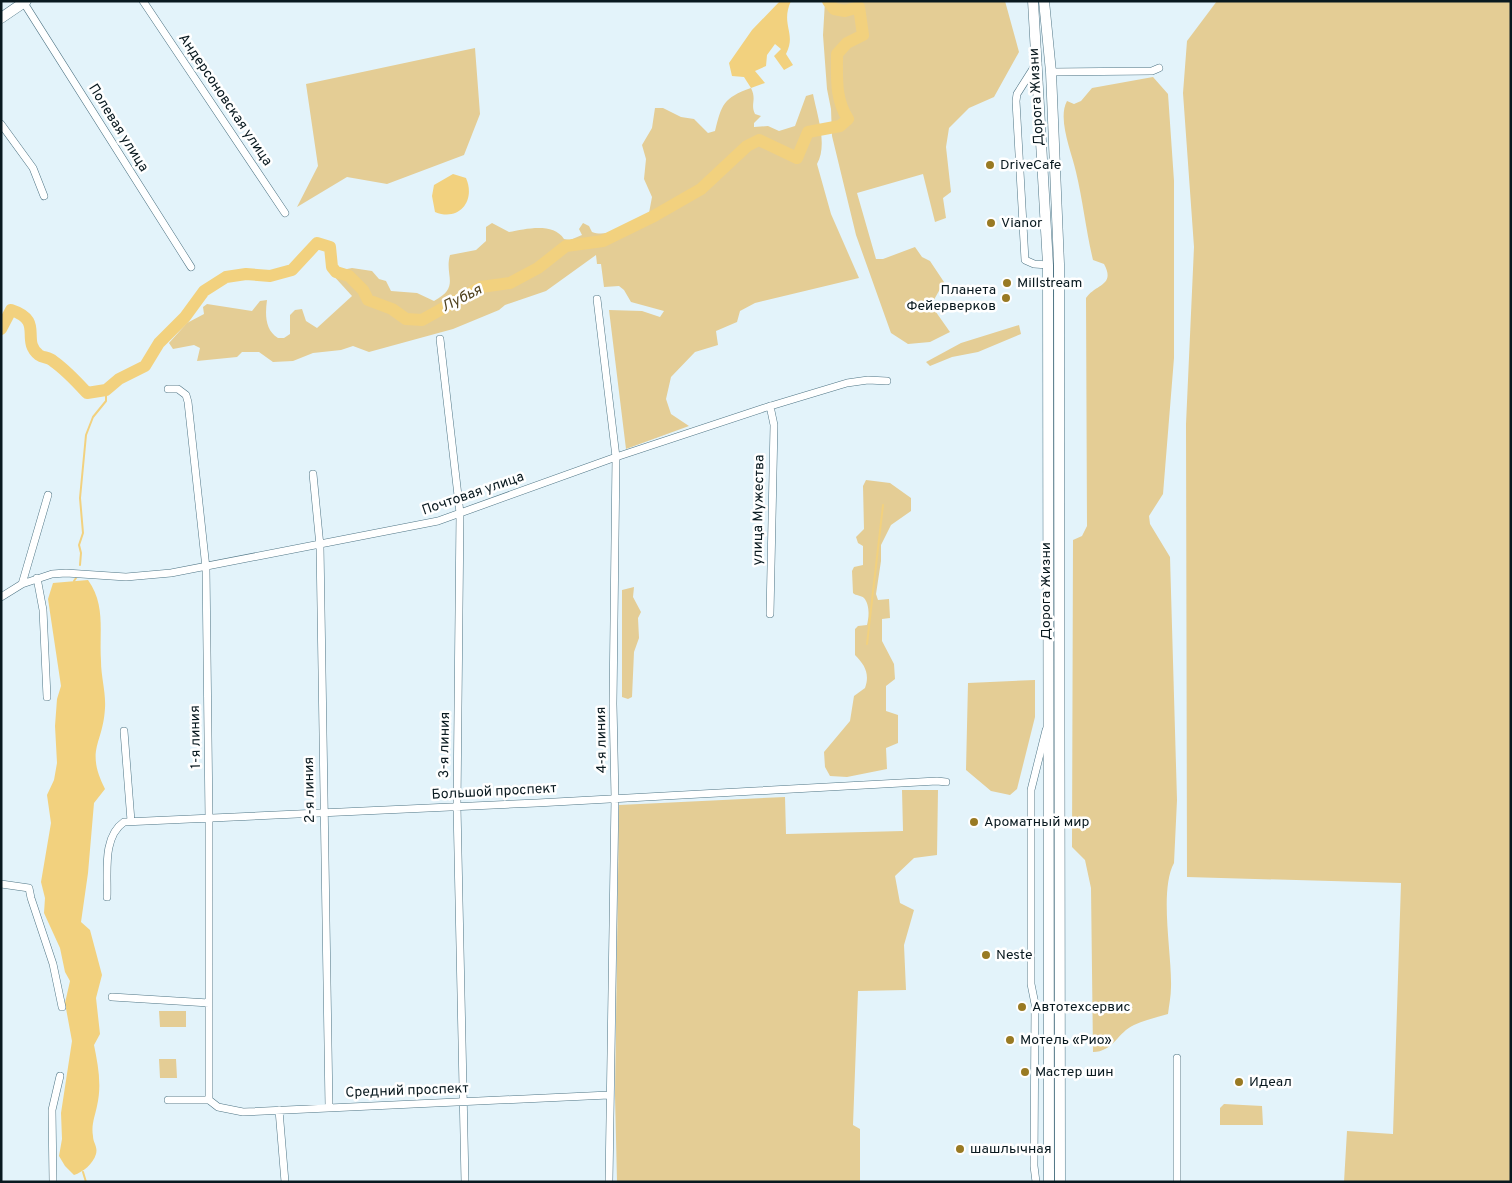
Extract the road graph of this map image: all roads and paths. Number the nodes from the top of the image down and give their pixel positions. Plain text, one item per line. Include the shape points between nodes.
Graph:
1 (143, 1) edge
2 (1033, 1) edge
3 (1044, 1) edge
4 (25, 2) edge
5 (1, 18) edge
6 (1038, 62) junction
7 (1159, 68) dead end
8 (1051, 72) junction
9 (1, 124) edge
10 (44, 196) dead end
11 (285, 213) dead end
12 (1048, 264) junction
13 (191, 267) dead end
14 (597, 299) dead end
15 (440, 339) dead end
16 (887, 381) dead end
17 (168, 389) dead end
18 (770, 406) junction
19 (616, 457) junction
20 (313, 474) dead end
21 (48, 494) dead end
22 (460, 513) junction
23 (320, 546) junction
24 (206, 568) junction
25 (37, 578) junction
26 (22, 584) junction
27 (1, 597) edge
28 (770, 614) dead end
29 (47, 697) dead end
30 (1049, 720) junction
31 (124, 731) dead end
32 (946, 782) dead end
33 (615, 798) junction
34 (456, 806) junction
35 (323, 814) junction
36 (209, 819) junction
37 (131, 821) junction
38 (1, 884) edge
39 (107, 897) dead end
40 (112, 997) dead end
41 (209, 1003) junction
42 (62, 1007) dead end
43 (1177, 1058) dead end
44 (60, 1076) dead end
45 (609, 1095) junction
46 (168, 1100) dead end
47 (209, 1100) junction
48 (462, 1102) junction
49 (329, 1107) junction
50 (279, 1110) junction
51 (53, 1182) edge
52 (285, 1182) edge
53 (465, 1182) edge
54 (609, 1182) edge
55 (1036, 1182) edge
56 (1049, 1182) edge
57 (1060, 1182) edge
58 (1178, 1182) edge

1 - 11 street, Андерсоновская улица
2 - 6 main road, Дорога Жизни
3 - 8 main road, Дорога Жизни
4 - 5 main road
4 - 13 street, Полевая улица
6 - 12 main road, Дорога Жизни
6 - 12 street via 1017,94 1020,188 1025,260
7 - 8 street via 1152,71
8 - 57 main road, Дорога Жизни via 1060,264
9 - 10 street via 33,168
12 - 30 main road, Дорога Жизни
14 - 19 street, 4-я линия
15 - 22 street, 3-я линия
16 - 18 street, Почтовая улица via 847,383
17 - 24 street, 1-я линия via 178,389 186,395 188,402
18 - 19 street, Почтовая улица
18 - 28 street, улица Мужества via 774,426
19 - 22 street, Почтовая улица
19 - 33 street, 4-я линия
20 - 23 street, 2-я линия
21 - 26 street
22 - 23 street, Почтовая улица via 438,521
22 - 34 street, 3-я линия
23 - 24 street, Почтовая улица
23 - 35 street, 2-я линия
24 - 25 street, Почтовая улица via 149,576 66,573
24 - 36 street, 1-я линия
25 - 26 street, Почтовая улица
25 - 29 street via 43,610
26 - 27 street, Почтовая улица
30 - 55 street via 1030,790
30 - 56 main road, Дорога Жизни
31 - 37 street
32 - 33 street, Большой проспект
33 - 34 street, Большой проспект
33 - 45 street, 4-я линия
34 - 35 street, Большой проспект
34 - 48 street, 3-я линия
35 - 36 street, Большой проспект
35 - 49 street, 2-я линия
36 - 37 street, Большой проспект
36 - 41 street, 1-я линия
37 - 39 street via 120,825 112,837
38 - 42 street via 29,888 59,984
40 - 41 street
41 - 47 street, 1-я линия
43 - 58 street
44 - 51 street via 52,1110
45 - 48 street, Средний проспект
45 - 54 street, 4-я линия
46 - 47 street
47 - 50 street, Средний проспект via 218,1107 244,1112
48 - 49 street, Средний проспект
48 - 53 street, 3-я линия
49 - 50 street, Средний проспект
50 - 52 street

